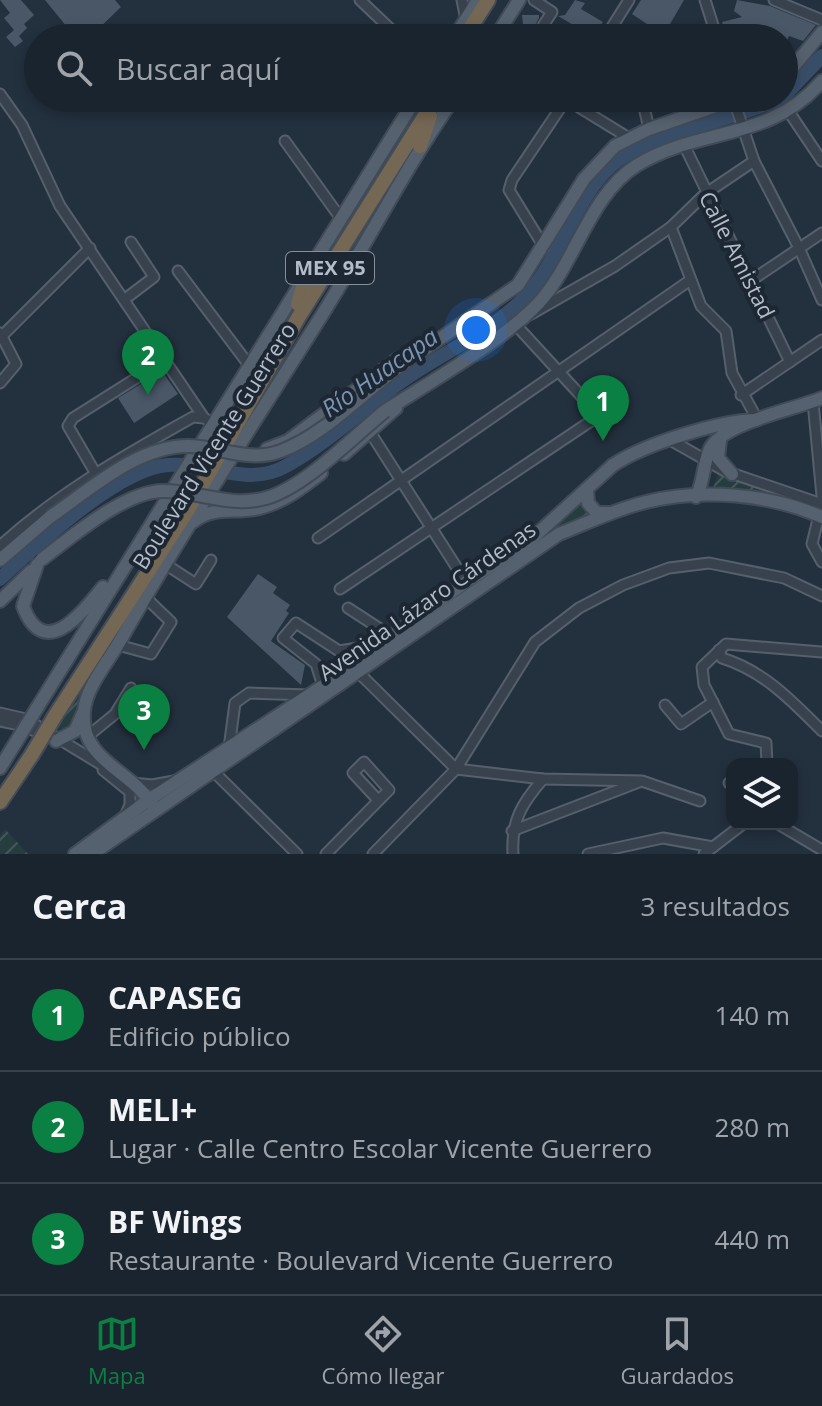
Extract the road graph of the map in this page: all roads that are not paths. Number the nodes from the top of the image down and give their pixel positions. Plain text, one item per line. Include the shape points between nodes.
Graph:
1 (360, 0) edge
2 (462, 0) edge
3 (478, 0) edge
4 (488, 0) edge
5 (497, 0) edge
6 (519, 0) edge
7 (534, 0) edge
8 (629, 0) edge
9 (705, 0) edge
10 (780, 1) edge
11 (822, 20) edge
12 (466, 21) junction
13 (385, 24) edge
14 (464, 24) edge
15 (473, 24) edge
16 (482, 24) edge
17 (504, 24) edge
18 (544, 24) edge
19 (614, 24) edge
20 (713, 24) edge
21 (822, 32) edge
22 (798, 61) edge
23 (822, 81) edge
24 (0, 94) edge
25 (798, 104) edge
26 (408, 112) edge
27 (424, 112) edge
28 (424, 112) edge
29 (429, 112) edge
30 (444, 112) edge
31 (557, 112) edge
32 (588, 112) edge
33 (645, 112) edge
34 (689, 112) edge
35 (738, 112) edge
36 (789, 112) joint
37 (649, 129) junction
38 (742, 129) junction
39 (629, 138) junction
40 (285, 141) dead end
41 (420, 146) junction
42 (685, 147) junction
43 (754, 161) junction
44 (822, 161) edge
45 (705, 194) junction
46 (342, 220) junction
47 (671, 227) junction
48 (822, 233) edge
49 (131, 242) dead end
50 (544, 247) junction
51 (90, 248) junction
52 (799, 248) junction
53 (178, 271) dead end
54 (752, 280) junction
55 (689, 281) junction
56 (304, 283) junction
57 (820, 286) edge
58 (125, 299) junction
59 (822, 300) edge
60 (298, 304) junction
61 (519, 321) junction
62 (447, 333) junction
63 (1, 336) edge
64 (822, 340) edge
65 (165, 360) junction
66 (790, 362) junction
67 (249, 365) junction
68 (557, 372) junction
69 (0, 383) edge
70 (741, 395) junction
71 (403, 399) junction
72 (817, 400) edge
73 (756, 419) junction
74 (370, 432) junction
75 (222, 434) junction
76 (720, 439) junction
77 (672, 441) junction
78 (707, 462) junction
79 (96, 474) junction
80 (732, 474) junction
81 (821, 478) edge
82 (401, 483) junction
83 (587, 489) junction
84 (822, 496) edge
85 (696, 497) junction
86 (821, 512) edge
87 (612, 513) junction
88 (186, 516) junction
89 (430, 528) junction
90 (318, 538) dead end
91 (0, 546) edge
92 (132, 550) junction
93 (0, 560) edge
94 (211, 560) dead end
95 (822, 562) edge
96 (39, 563) junction
97 (163, 566) junction
98 (466, 582) junction
99 (340, 589) dead end
100 (142, 591) junction
101 (822, 596) edge
102 (0, 601) edge
103 (348, 608) dead end
104 (391, 636) junction
105 (118, 645) junction
106 (376, 645) junction
107 (719, 650) junction
108 (822, 652) edge
109 (360, 674) junction
110 (323, 686) junction
111 (131, 688) dead end
112 (309, 695) junction
113 (713, 702) junction
114 (665, 705) dead end
115 (84, 711) junction
116 (0, 713) edge
117 (47, 713) junction
118 (0, 721) edge
119 (822, 731) edge
120 (88, 736) junction
121 (58, 739) junction
122 (229, 748) junction
123 (24, 750) junction
124 (767, 758) edge
125 (0, 768) edge
126 (456, 769) junction
127 (213, 771) junction
128 (188, 776) junction
129 (543, 779) junction
130 (642, 781) junction
131 (130, 782) junction
132 (0, 790) edge
133 (378, 800) dead end
134 (700, 801) dead end
135 (0, 802) edge
136 (152, 804) junction
137 (121, 823) junction
138 (735, 830) edge
139 (787, 830) edge
140 (512, 831) junction
141 (713, 847) junction
142 (821, 852) edge
143 (75, 854) edge
144 (92, 854) edge
145 (297, 854) edge
146 (326, 854) edge
147 (373, 854) edge
148 (513, 854) edge
149 (588, 854) edge
150 (704, 854) edge

1 - 13 street
2 - 12 street
3 - 12 main road
4 - 15 highway
5 - 16 highway
6 - 17 main road
7 - 18 street via 552,12
8 - 19 street
9 - 20 street
10 - 11 street
12 - 14 main road
21 - 22 main road
23 - 25 main road
24 - 51 street via 22,125 53,193
26 - 46 main road, Boulevard Vicente Guerrero
27 - 60 highway, Boulevard Vicente Guerrero / MEX 95
28 - 75 highway, Boulevard Vicente Guerrero / MEX 95
29 - 41 highway
30 - 41 main road, Boulevard Vicente Guerrero
31 - 50 street via 509,190
32 - 39 street
33 - 37 street
34 - 37 main road
35 - 38 street
36 - 38 main road
36 - 44 street
37 - 39 main road
38 - 42 main road
38 - 43 street
39 - 50 main road via 594,167
40 - 46 street
41 - 75 main road, Boulevard Vicente Guerrero via 316,325
42 - 45 street, Calle Amistad
42 - 61 main road via 641,163 613,185 552,287
43 - 45 street
43 - 52 street
45 - 47 street
45 - 54 street, Calle Amistad
46 - 56 main road, Boulevard Vicente Guerrero
47 - 55 street
47 - 61 street
48 - 52 street
49 - 58 street via 154,277
50 - 62 main road via 518,285
51 - 58 street
51 - 63 street
52 - 54 street
52 - 57 street
53 - 67 street
54 - 66 street, Calle Amistad
55 - 68 street
55 - 70 street via 701,306 726,331
56 - 60 highway
56 - 67 main road, Boulevard Vicente Guerrero
57 - 59 street
58 - 65 street
60 - 75 highway, Boulevard Vicente Guerrero / MEX 95
61 - 68 street
61 - 71 main road
62 - 75 main road via 421,342 288,441 252,451
62 - 93 main road, bridge via 313,433 279,452 261,456 194,446 157,449 50,517
63 - 69 street via 16,364
64 - 66 street
65 - 75 street
65 - 79 street via 68,426
66 - 70 street
67 - 75 main road, Boulevard Vicente Guerrero
68 - 82 street
68 - 89 street via 596,415
70 - 73 street
71 - 74 main road
71 - 96 main road, bridge via 280,492 239,503 164,491 142,494
72 - 73 main road
72 - 81 street
73 - 76 main road
73 - 77 main road, Avenida Lázaro Cárdenas
74 - 82 street
74 - 88 main road via 291,495 260,508
75 - 79 street via 193,417
75 - 88 highway, Boulevard Vicente Guerrero / MEX 95, bridge
75 - 92 main road, Boulevard Vicente Guerrero, bridge
76 - 78 main road via 712,445
76 - 80 main road via 718,458
77 - 78 street
77 - 83 main road, Avenida Lázaro Cárdenas via 629,455
78 - 80 street
78 - 85 main road
79 - 91 street via 47,505
80 - 86 street
81 - 84 street
82 - 89 street
82 - 90 street
83 - 87 main road via 592,509
83 - 98 main road, Avenida Lázaro Cárdenas via 541,533
85 - 86 main road, Avenida Lázaro Cárdenas via 771,499
85 - 87 main road, Avenida Lázaro Cárdenas via 646,502
86 - 95 street via 812,544
87 - 109 main road, Avenida Lázaro Cárdenas via 559,534
88 - 97 main road, Boulevard Vicente Guerrero
88 - 100 highway, Boulevard Vicente Guerrero / MEX 95
88 - 117 highway, Boulevard Vicente Guerrero / MEX 95
89 - 98 street
89 - 99 street
92 - 96 main road via 79,618 60,630 39,628 23,606
92 - 117 main road, Boulevard Vicente Guerrero
94 - 97 street via 196,584
96 - 102 main road
97 - 100 highway
98 - 104 main road, Avenida Lázaro Cárdenas
100 - 105 main road, Boulevard Vicente Guerrero
100 - 105 street via 171,622 151,654
100 - 117 highway, Boulevard Vicente Guerrero / MEX 95
101 - 126 street via 784,578 709,563 669,568 623,585 579,608 535,642
103 - 104 street
104 - 106 main road, Avenida Lázaro Cárdenas
105 - 115 main road, Boulevard Vicente Guerrero
106 - 110 main road, Avenida Lázaro Cárdenas
106 - 110 street via 339,651 296,623 283,638 316,664
107 - 108 street via 726,644
107 - 113 street via 700,676
107 - 119 street via 722,658 744,664 769,681
109 - 126 street
109 - 127 main road, Avenida Lázaro Cárdenas
110 - 112 main road, Avenida Lázaro Cárdenas
111 - 120 street via 115,714
112 - 122 main road, Avenida Lázaro Cárdenas
112 - 122 street via 249,693 235,703
113 - 114 street via 681,724
113 - 124 street via 729,734 766,743
115 - 120 main road
115 - 121 main road, Boulevard Vicente Guerrero via 75,731
116 - 121 street via 26,719
117 - 123 highway, Boulevard Vicente Guerrero / MEX 95, bridge
118 - 121 street
120 - 131 main road via 102,760
121 - 131 street
121 - 137 street via 127,786 130,805
122 - 128 main road, Avenida Lázaro Cárdenas
123 - 125 main road, Boulevard Vicente Guerrero
123 - 132 highway, Boulevard Vicente Guerrero / MEX 95
123 - 135 highway, Boulevard Vicente Guerrero / MEX 95
126 - 129 street
126 - 147 street
127 - 136 main road, Avenida Lázaro Cárdenas
127 - 145 street
128 - 131 street via 152,785
128 - 136 main road, Avenida Lázaro Cárdenas
129 - 130 street
129 - 140 street via 524,802
130 - 134 street
130 - 140 street
131 - 136 main road
133 - 146 street
136 - 137 main road, Avenida Lázaro Cárdenas
136 - 144 main road, Avenida Lázaro Cárdenas
137 - 143 main road, Avenida Lázaro Cárdenas
138 - 141 street
139 - 142 street
140 - 148 street
141 - 149 street via 663,838
141 - 150 street

